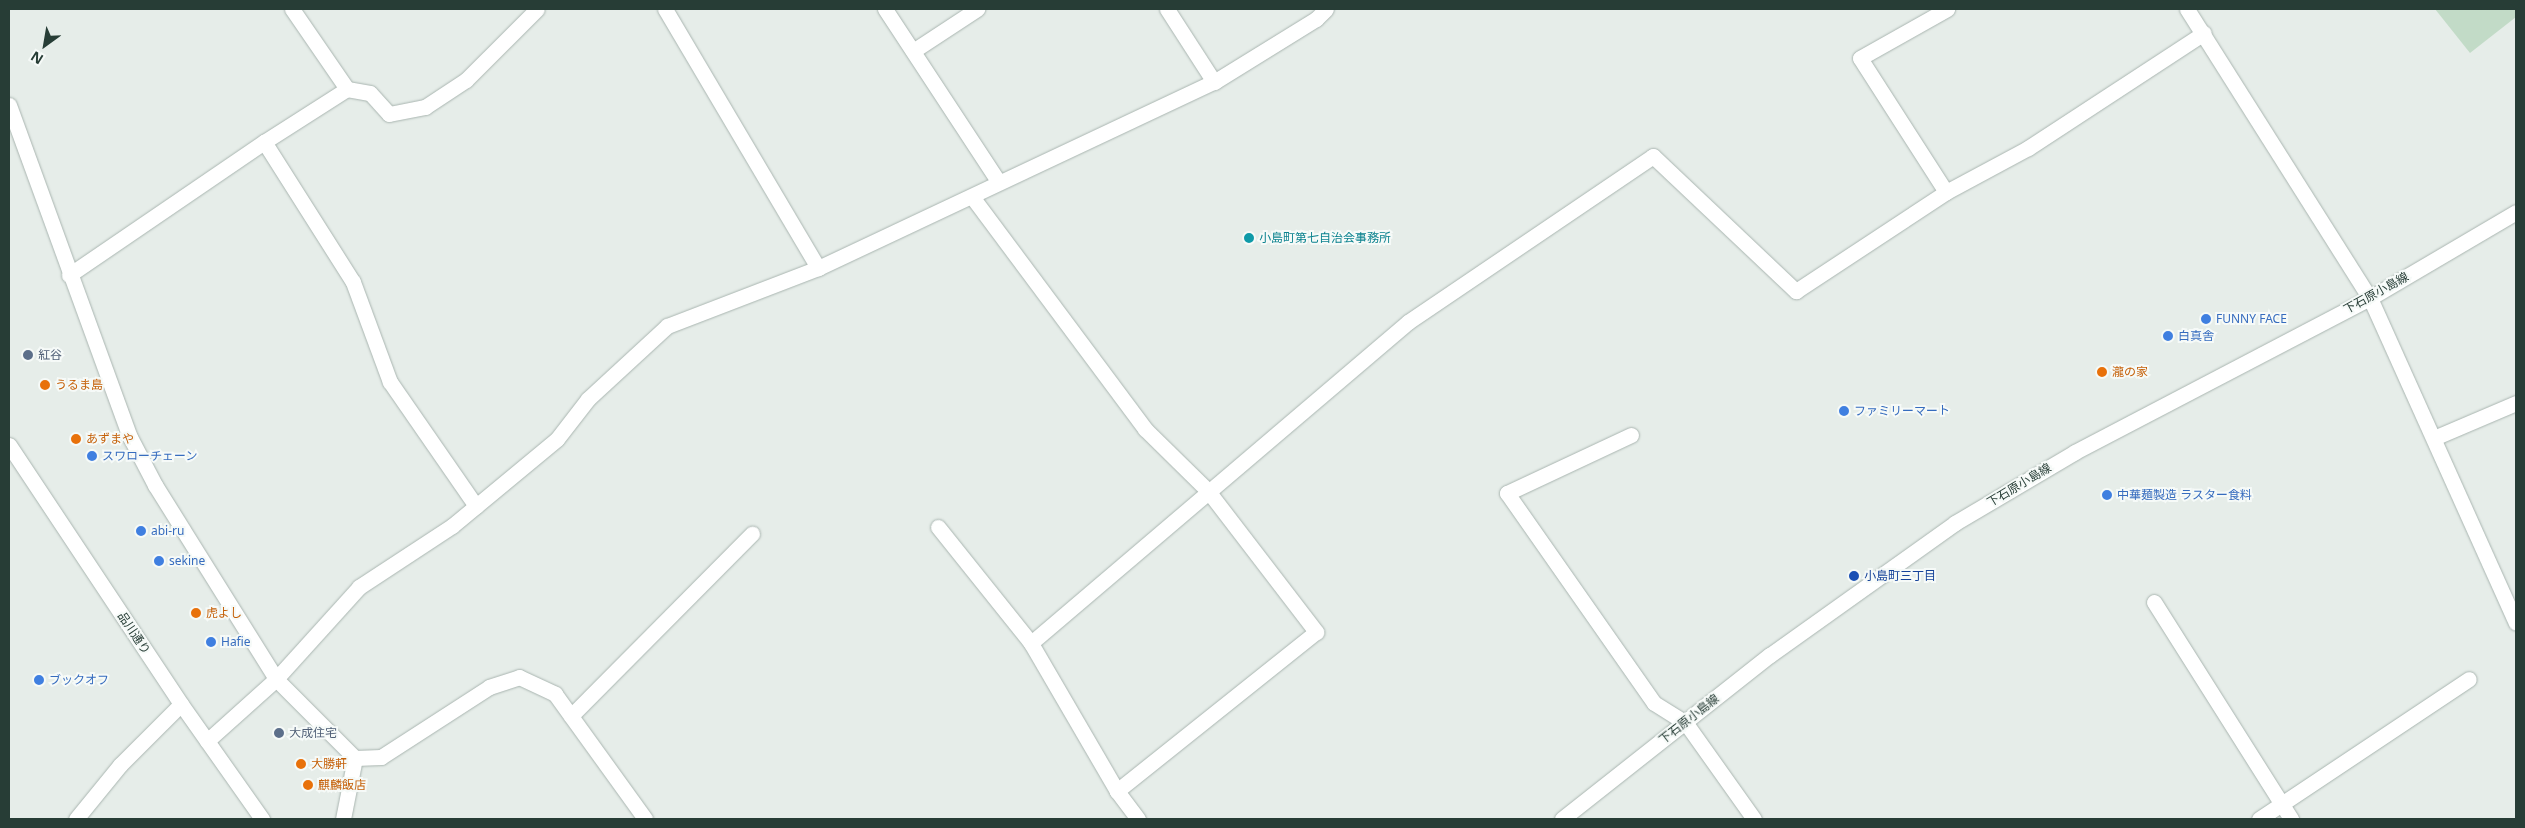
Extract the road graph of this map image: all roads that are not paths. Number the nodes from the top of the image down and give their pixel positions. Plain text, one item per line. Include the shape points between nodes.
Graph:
1 (292, 9) edge
2 (537, 9) edge
3 (665, 9) edge
4 (885, 9) edge
5 (977, 9) edge
6 (1167, 9) edge
7 (1326, 9) edge
8 (1947, 9) edge
9 (2187, 9) edge
10 (2204, 33) junction
11 (912, 51) junction
12 (1214, 82) junction
13 (346, 90) junction
14 (9, 105) edge
15 (264, 142) junction
16 (998, 181) junction
17 (1946, 192) junction
18 (974, 198) junction
19 (2516, 212) edge
20 (818, 268) junction
21 (69, 275) junction
22 (2370, 298) junction
23 (2516, 403) edge
24 (1630, 435) dead end
25 (2434, 438) junction
26 (9, 445) edge
27 (1208, 491) junction
28 (476, 506) junction
29 (938, 527) dead end
30 (752, 534) dead end
31 (2154, 602) dead end
32 (2516, 623) edge
33 (1031, 643) junction
34 (276, 679) junction
35 (2469, 679) dead end
36 (181, 704) junction
37 (571, 716) junction
38 (1685, 722) junction
39 (207, 741) junction
40 (355, 758) junction
41 (1117, 791) junction
42 (2282, 804) junction
43 (76, 819) edge
44 (262, 819) edge
45 (343, 819) edge
46 (645, 819) edge
47 (1138, 819) edge
48 (1562, 819) edge
49 (1754, 819) edge
50 (2259, 819) edge
51 (2291, 819) edge

1 - 13 street
2 - 13 street via 466,80 425,107 389,114 370,93
3 - 20 street
4 - 11 street
5 - 11 street
6 - 12 street
7 - 12 street via 1316,19
8 - 17 street via 1860,58
9 - 10 street
10 - 17 street via 2028,148
10 - 22 street
11 - 16 street
12 - 16 street
13 - 15 street
14 - 21 street
15 - 21 street
15 - 28 street via 353,282 390,382
16 - 18 street
17 - 27 street via 1796,291 1653,156 1408,322
18 - 20 street
18 - 27 street via 1145,429
19 - 22 street, 下石原小島線
20 - 28 street via 667,326 588,399 557,439
21 - 34 street via 130,437 150,477
22 - 25 street
22 - 38 street, 下石原小島線 via 2075,452 1955,523 1770,655
23 - 25 street
24 - 38 street via 1507,493 1654,703
25 - 32 street
26 - 36 street, 品川通り
27 - 33 street
27 - 41 street via 1316,632
28 - 34 street via 452,526 359,587
29 - 33 street
30 - 37 street
31 - 42 street
33 - 41 street
34 - 39 street
34 - 40 street
35 - 42 street
36 - 39 street, 品川通り
36 - 43 street via 120,765
37 - 40 street via 555,694 519,677 489,687 381,757
37 - 46 street
38 - 48 street, 下石原小島線
38 - 49 street
39 - 44 street, 品川通り
40 - 45 street
41 - 47 street
42 - 50 street
42 - 51 street

